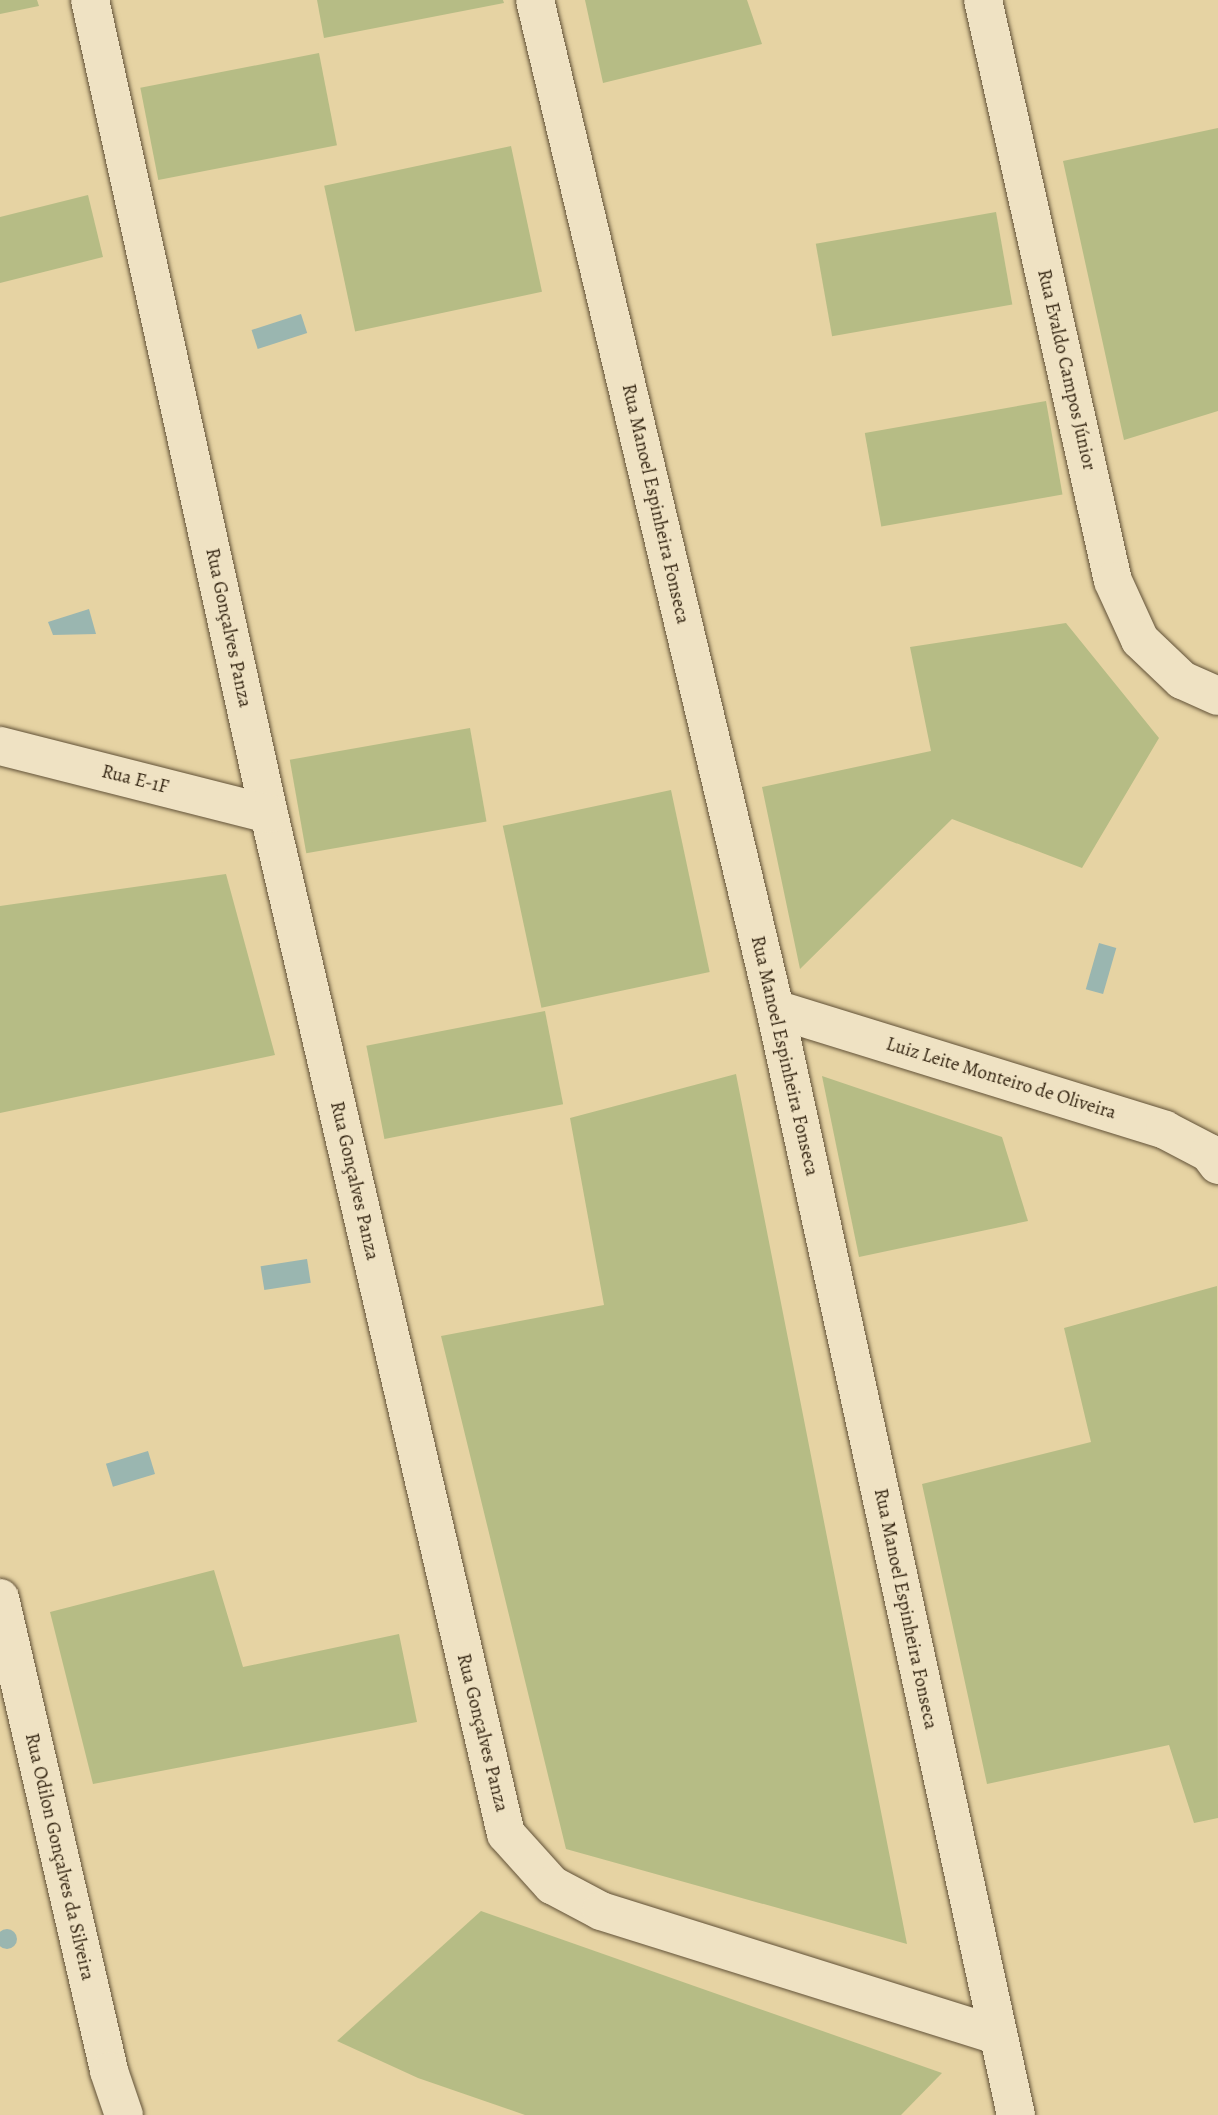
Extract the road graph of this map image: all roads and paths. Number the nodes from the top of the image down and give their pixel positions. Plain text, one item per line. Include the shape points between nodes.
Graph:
1 (89, 0) edge
2 (535, 0) edge
3 (983, 0) edge
4 (1218, 696) edge
5 (0, 746) edge
6 (269, 814) junction
7 (775, 1009) junction
8 (1218, 1165) edge
9 (0, 1598) edge
10 (997, 2035) junction
11 (124, 2115) edge
12 (1016, 2115) edge

1 - 6 street, Rua Gonçalves Panza
2 - 7 street, Rua Manoel Espinheira Fonseca
3 - 4 street, Rua Evaldo Campos Júnior via 1113,581 1140,640 1182,680
5 - 6 street, Rua E-1F
6 - 10 street, Rua Gonçalves Panza via 506,1834 552,1885 601,1911
7 - 8 street, Luiz Leite Monteiro de Oliveira via 1165,1130 1209,1153
7 - 10 street, Rua Manoel Espinheira Fonseca
9 - 11 street, Rua Odilon Gonçalves da Silveira via 108,2071
10 - 12 street, Rua Manoel Espinheira Fonseca

